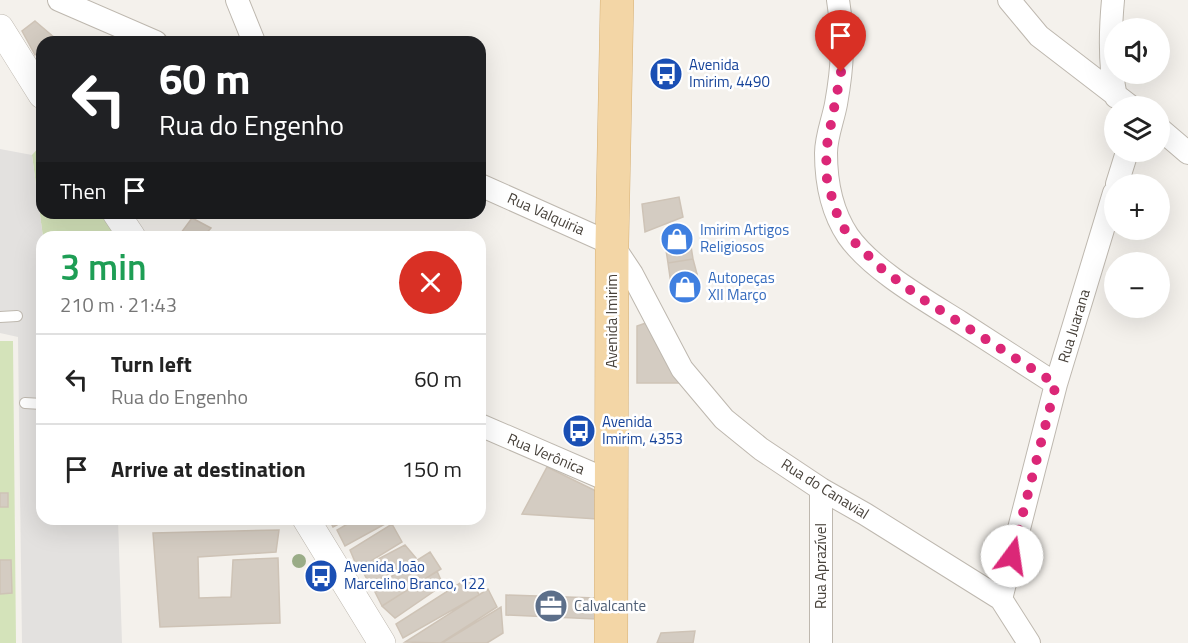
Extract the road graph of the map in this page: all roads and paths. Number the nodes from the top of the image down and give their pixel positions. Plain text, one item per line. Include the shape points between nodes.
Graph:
1 (59, 0) edge
2 (237, 0) edge
3 (838, 0) edge
4 (1009, 0) edge
5 (1113, 0) edge
6 (615, 1) edge
7 (0, 28) edge
8 (142, 36) edge
9 (252, 36) edge
10 (36, 85) edge
11 (1117, 96) edge
12 (1121, 96) edge
13 (1170, 138) edge
14 (1188, 153) edge
15 (486, 188) edge
16 (1104, 226) edge
17 (612, 243) junction
18 (648, 308) junction
19 (17, 316) dead end
20 (0, 317) edge
21 (612, 317) junction
22 (1056, 384) junction
23 (25, 403) dead end
24 (36, 404) edge
25 (486, 428) edge
26 (612, 482) junction
27 (821, 489) junction
28 (310, 525) edge
29 (1001, 599) junction
30 (382, 643) edge
31 (611, 643) edge
32 (821, 643) edge
33 (1029, 643) edge

1 - 8 street
2 - 9 street
3 - 22 street via 843,56 826,150 827,181 848,236 882,269 921,298
4 - 11 street via 1039,36
5 - 12 street via 1112,77
6 - 17 main road, Avenida Imirim
7 - 10 street
13 - 14 street
15 - 17 street, Rua Valquiria
16 - 22 street, Rua Juarana
17 - 18 street, Rua do Canavial
17 - 21 main road, Avenida Imirim
18 - 21 street via 634,307
18 - 27 street, Rua do Canavial via 682,369 724,419
19 - 20 lane
21 - 26 main road, Avenida Imirim
22 - 29 street, Rua Juarana
23 - 24 lane
25 - 26 street, Rua Verônica
26 - 31 main road, Avenida Imirim
27 - 29 street, Rua do Canavial
27 - 32 street, Rua Aprazível
28 - 30 street
29 - 33 street, Rua do Canavial

